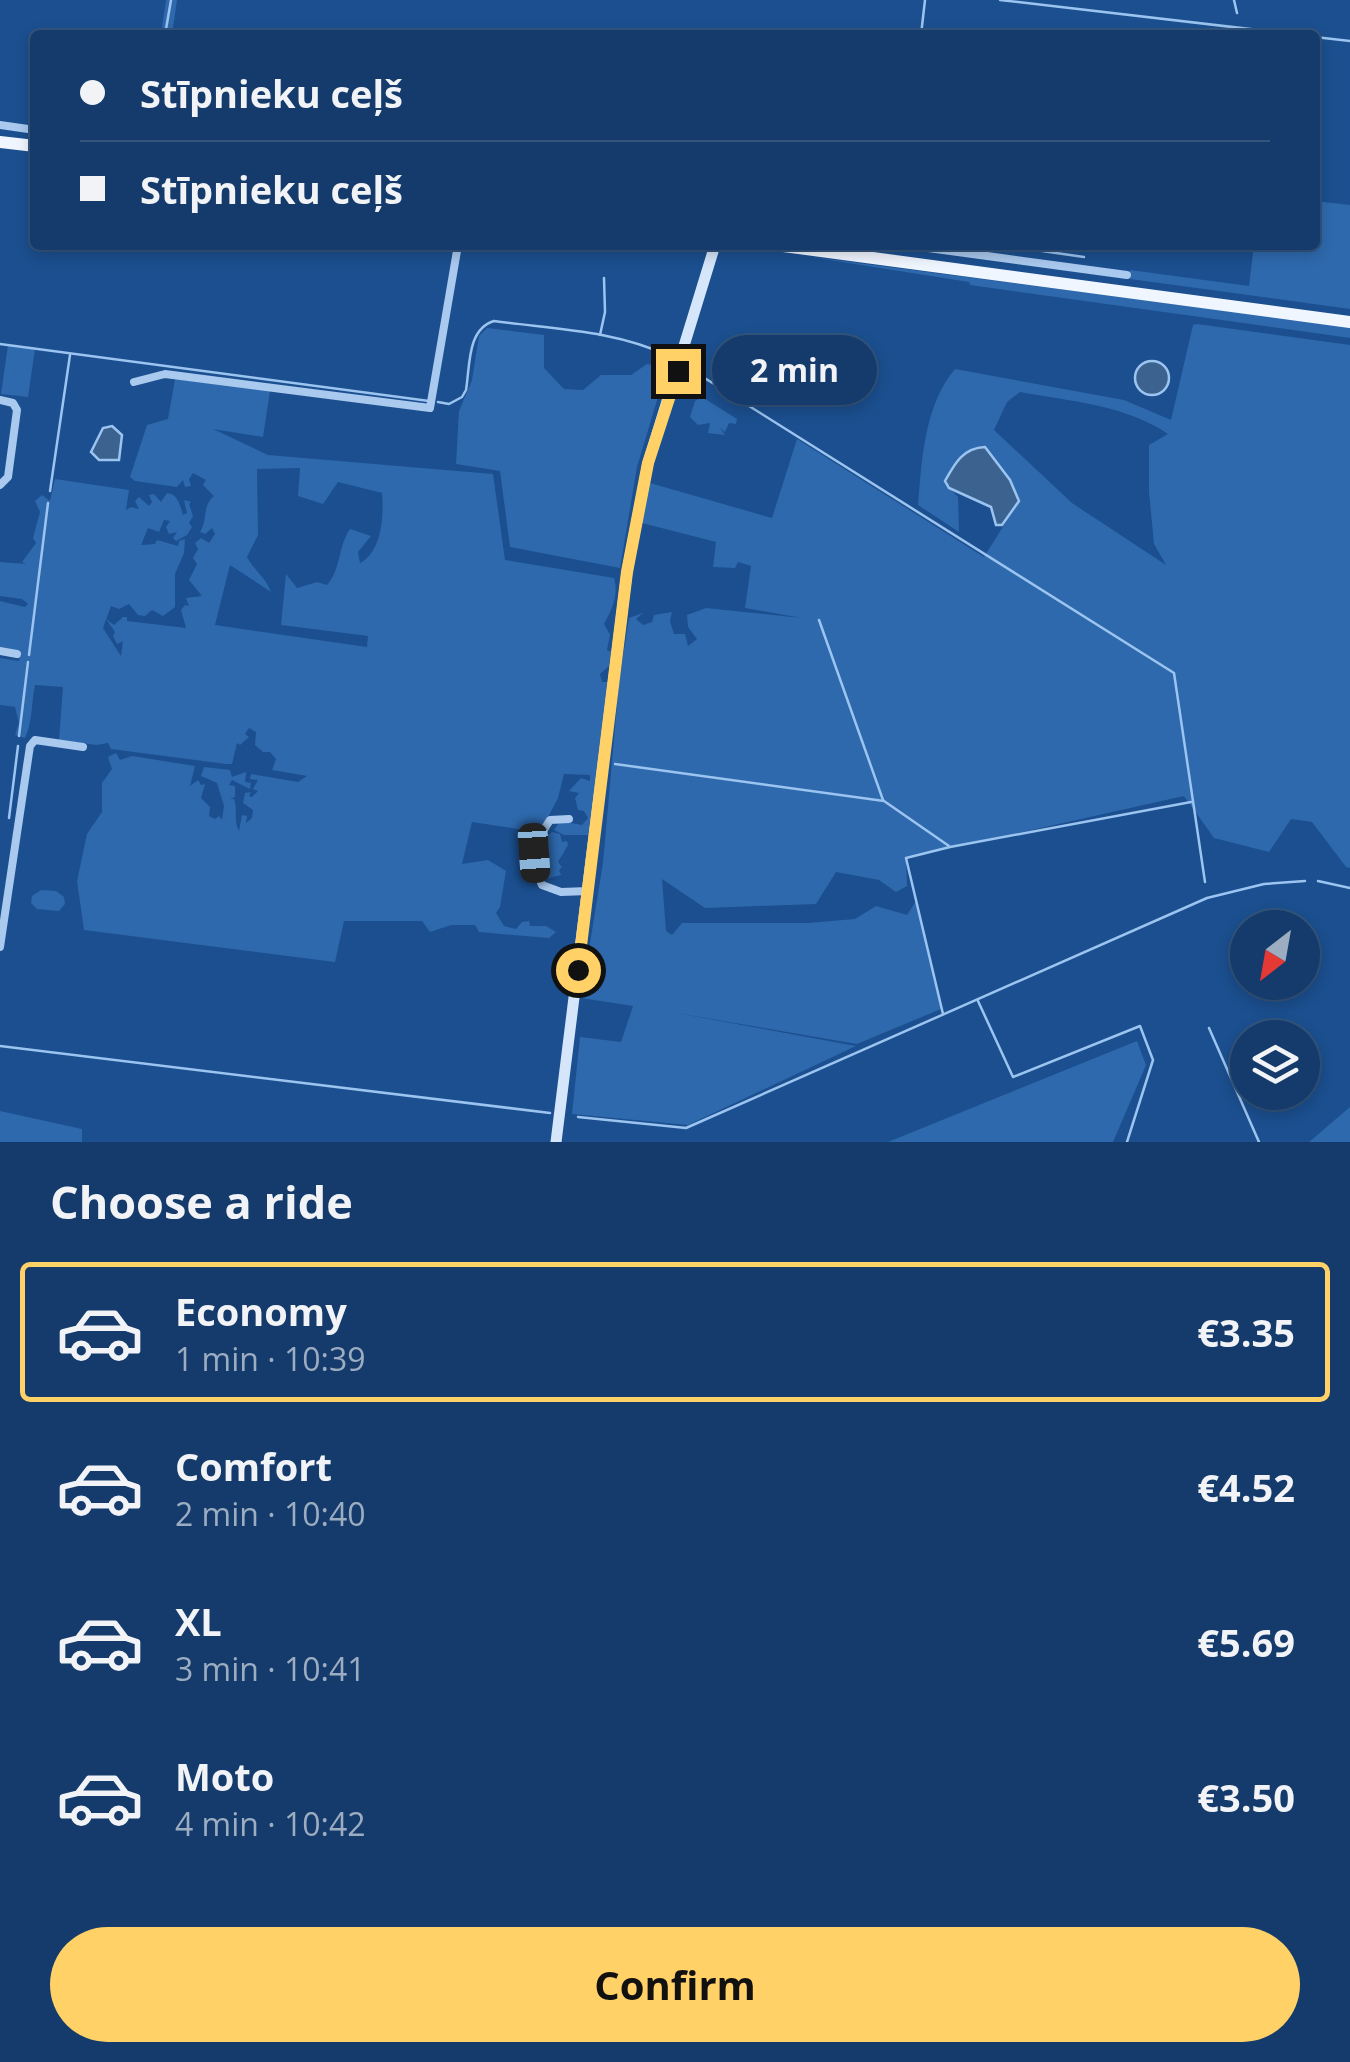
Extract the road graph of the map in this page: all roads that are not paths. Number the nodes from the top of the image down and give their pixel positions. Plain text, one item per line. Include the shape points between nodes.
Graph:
1 (0, 126) edge
2 (30, 129) edge
3 (0, 142) edge
4 (30, 145) edge
5 (457, 250) edge
6 (714, 250) edge
7 (813, 250) edge
8 (943, 250) edge
9 (1127, 275) dead end
10 (1350, 322) edge
11 (134, 382) dead end
12 (0, 400) edge
13 (0, 485) edge
14 (0, 651) edge
15 (17, 654) dead end
16 (83, 747) dead end
17 (568, 819) dead end
18 (588, 891) junction
19 (0, 947) edge
20 (556, 1142) edge

1 - 2 street
3 - 4 main road
5 - 11 street via 430,408 165,374
6 - 18 main road via 640,500
7 - 10 main road
8 - 9 street
12 - 13 street via 17,410 8,477
14 - 15 street
16 - 19 street via 35,740 30,746
17 - 18 street via 550,820 536,841 536,873 542,885 562,892
18 - 20 main road

